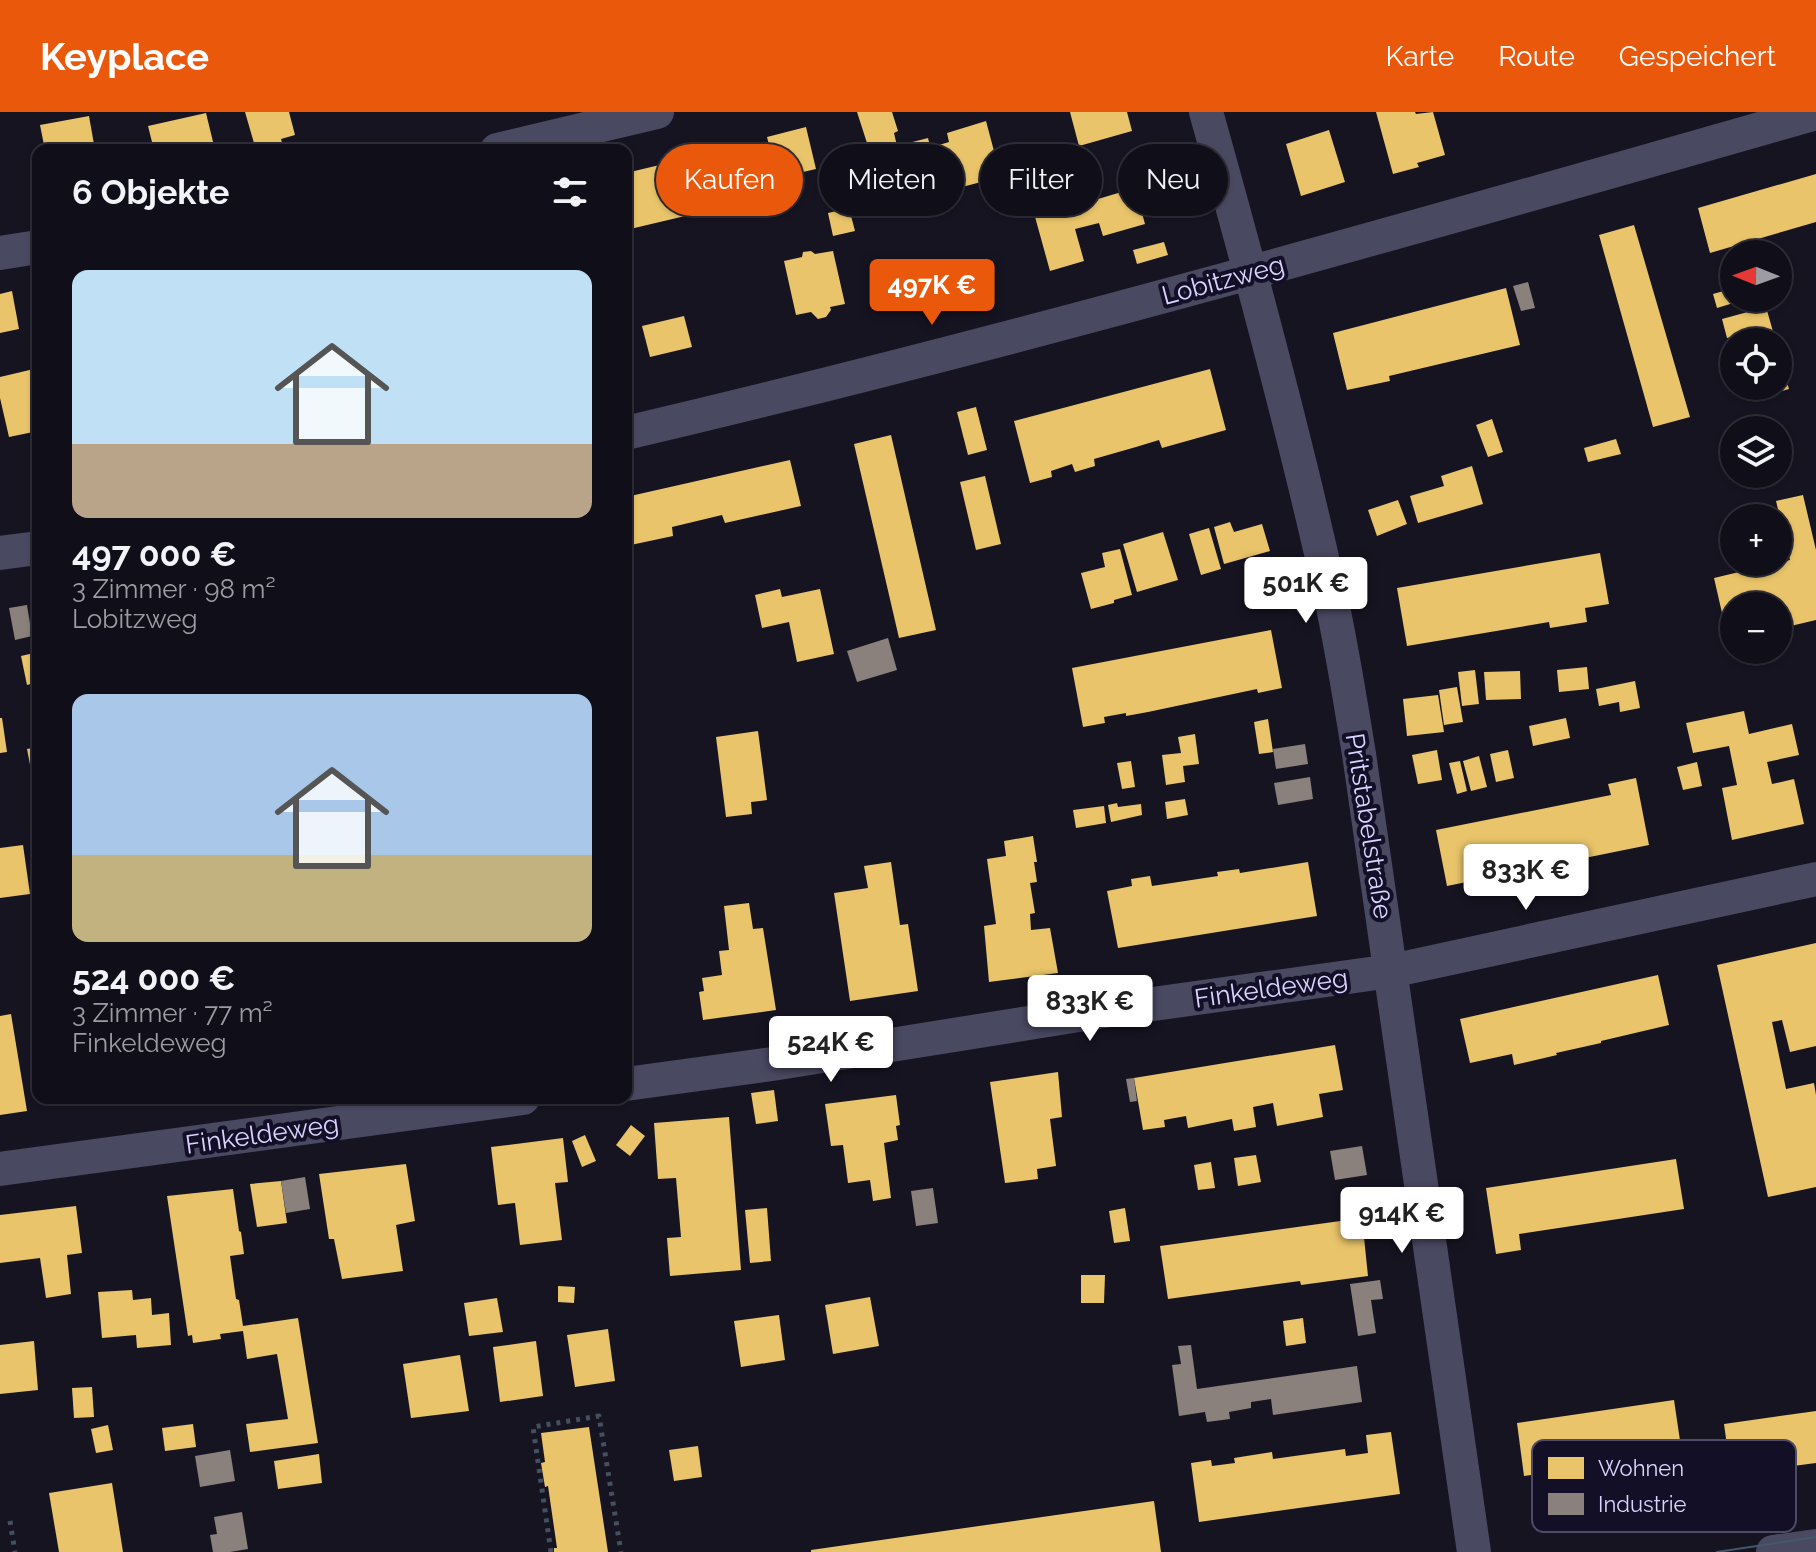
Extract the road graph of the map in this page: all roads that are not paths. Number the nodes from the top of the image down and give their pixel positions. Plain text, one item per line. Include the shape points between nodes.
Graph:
1 (657, 112) edge
2 (1206, 112) edge
3 (1816, 113) edge
4 (542, 134) edge
5 (514, 144) edge
6 (32, 248) edge
7 (0, 253) edge
8 (1251, 273) junction
9 (632, 432) edge
10 (32, 549) edge
11 (0, 553) edge
12 (1816, 879) edge
13 (1391, 971) junction
14 (632, 1083) edge
15 (479, 1104) edge
16 (0, 1169) edge
17 (1816, 1546) edge
18 (1474, 1552) edge
19 (1773, 1552) edge

1 - 4 street
2 - 8 street, Pritstabelstraße
3 - 8 street, Lobitzweg
4 - 5 street
6 - 7 street
8 - 9 street, Lobitzweg
8 - 13 street, Pritstabelstraße via 1327,577
10 - 11 street
12 - 13 street, Finkeldeweg
13 - 14 street, Finkeldeweg
13 - 18 street, Pritstabelstraße
15 - 16 street, Finkeldeweg
17 - 19 street

